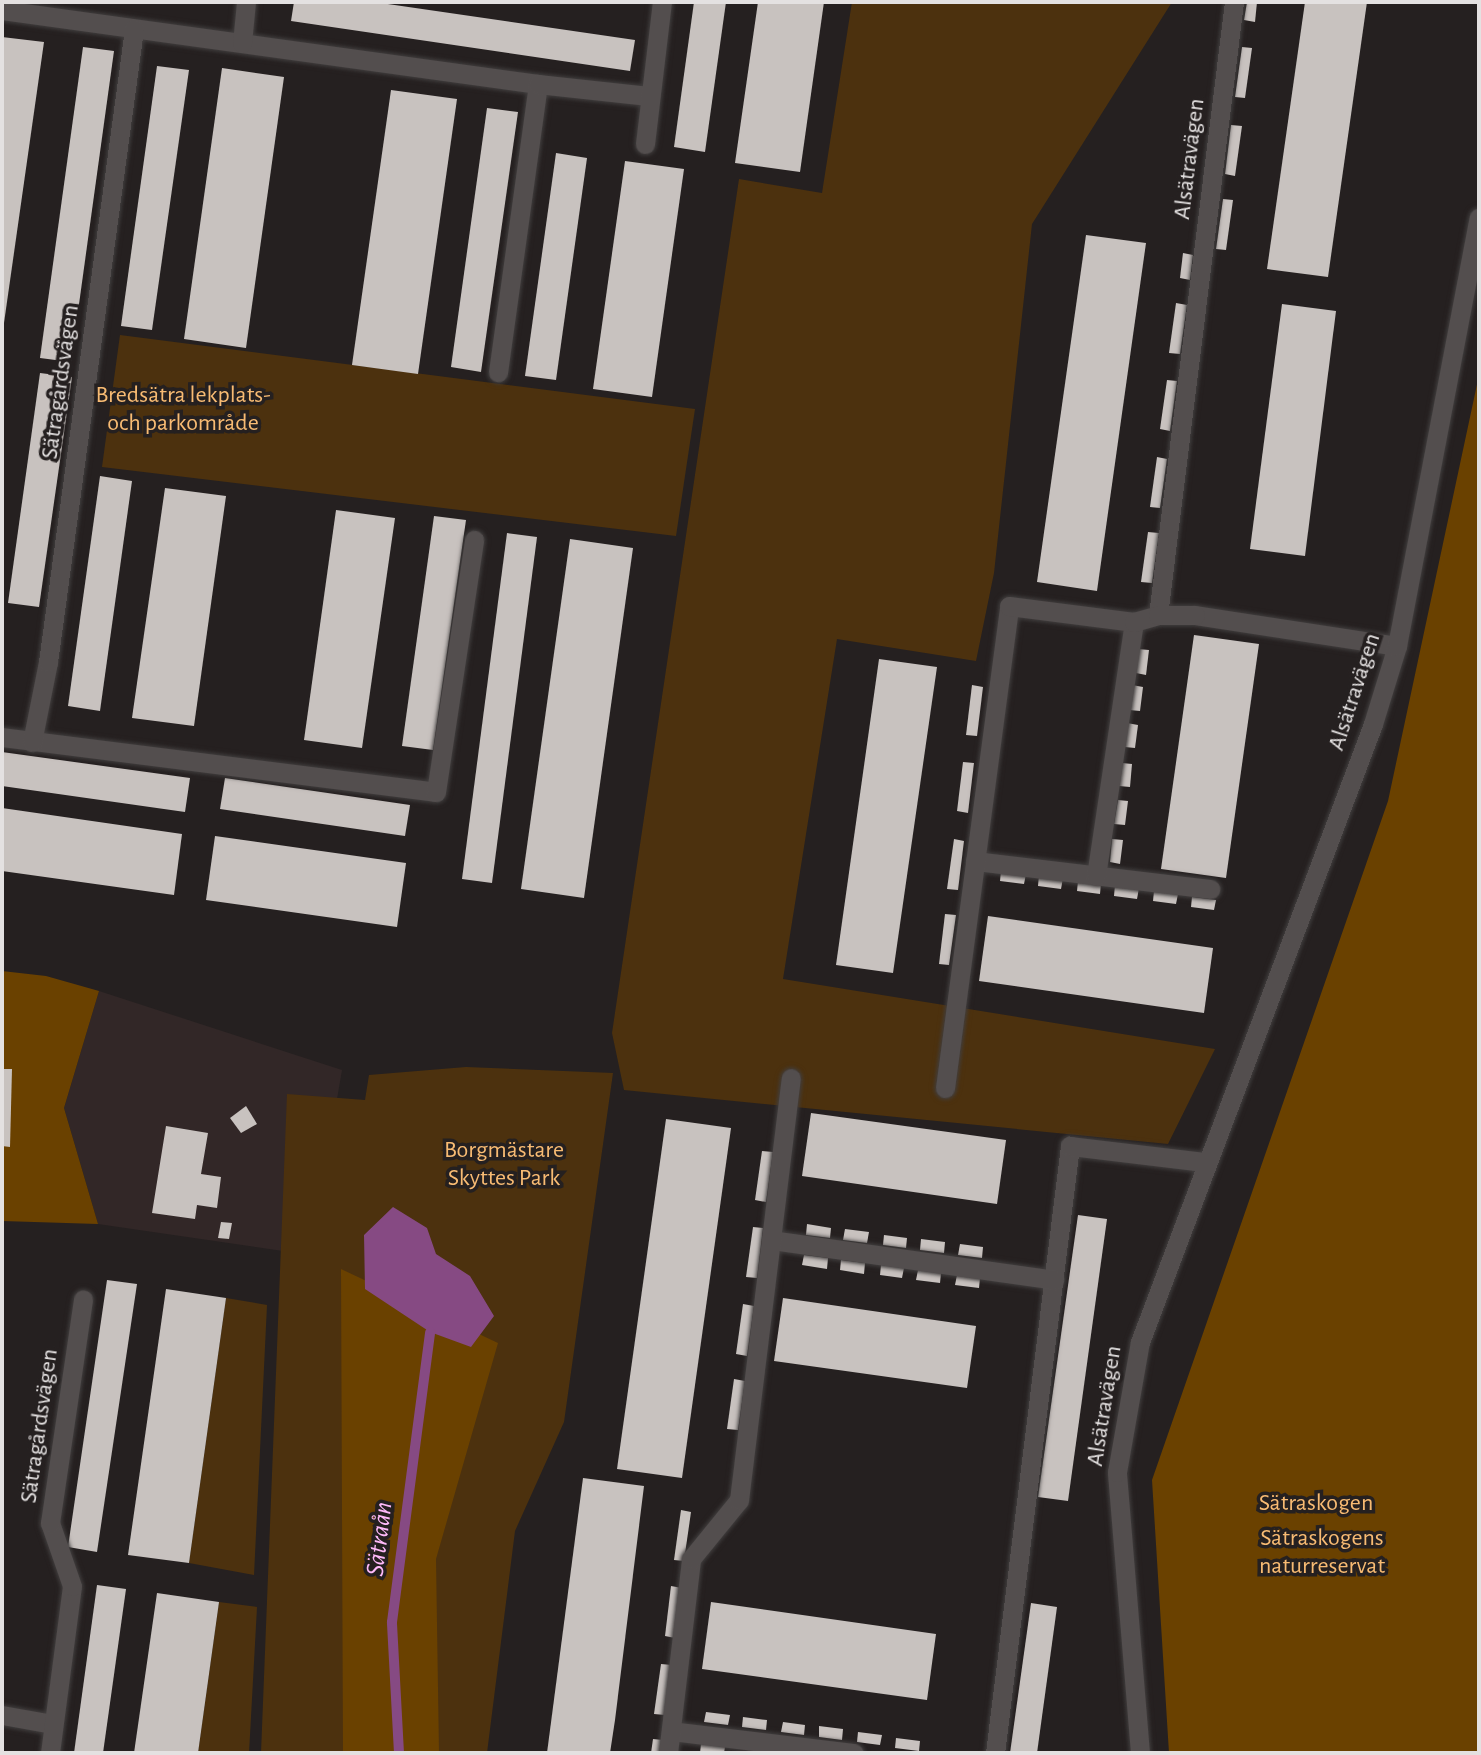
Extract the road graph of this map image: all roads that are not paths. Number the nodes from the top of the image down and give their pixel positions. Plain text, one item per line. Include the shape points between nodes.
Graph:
1 (246, 2) edge
2 (662, 2) edge
3 (1234, 2) edge
4 (2, 10) edge
5 (134, 29) junction
6 (242, 43) junction
7 (538, 84) junction
8 (648, 96) junction
9 (645, 144) dead end
10 (1479, 218) edge
11 (498, 372) dead end
12 (474, 540) dead end
13 (1157, 615) junction
14 (1134, 622) junction
15 (1397, 646) junction
16 (2, 737) edge
17 (32, 742) junction
18 (975, 862) junction
19 (1096, 876) junction
20 (1210, 890) dead end
21 (791, 1078) dead end
22 (945, 1088) dead end
23 (1205, 1162) junction
24 (771, 1240) junction
25 (1054, 1280) junction
26 (83, 1299) dead end
27 (2, 1715) edge
28 (53, 1724) junction
29 (671, 1731) junction
30 (50, 1753) edge
31 (668, 1753) edge
32 (854, 1753) edge
33 (995, 1753) edge
34 (1140, 1753) edge

1 - 6 street
2 - 8 street
3 - 13 street, Alsätravägen
4 - 5 street
5 - 6 street
5 - 17 street, Sätragårdsvägen via 48,662
6 - 7 street
7 - 8 street
7 - 11 street
8 - 9 street
10 - 15 street, Alsätravägen
12 - 17 street via 436,792
13 - 14 street
13 - 15 street via 1195,615
14 - 18 street via 1009,606
14 - 19 street
15 - 23 street, Alsätravägen via 1373,724
16 - 17 street
18 - 19 street
18 - 22 street
19 - 20 street
21 - 24 street
23 - 25 street via 1070,1146
23 - 34 street, Alsätravägen via 1140,1342 1117,1472
24 - 25 street
24 - 29 street via 739,1500 691,1559
25 - 33 street
26 - 28 street, Sätragårdsvägen via 50,1523 72,1586
27 - 28 street
28 - 30 street, Sätragårdsvägen
29 - 31 street
29 - 32 street

